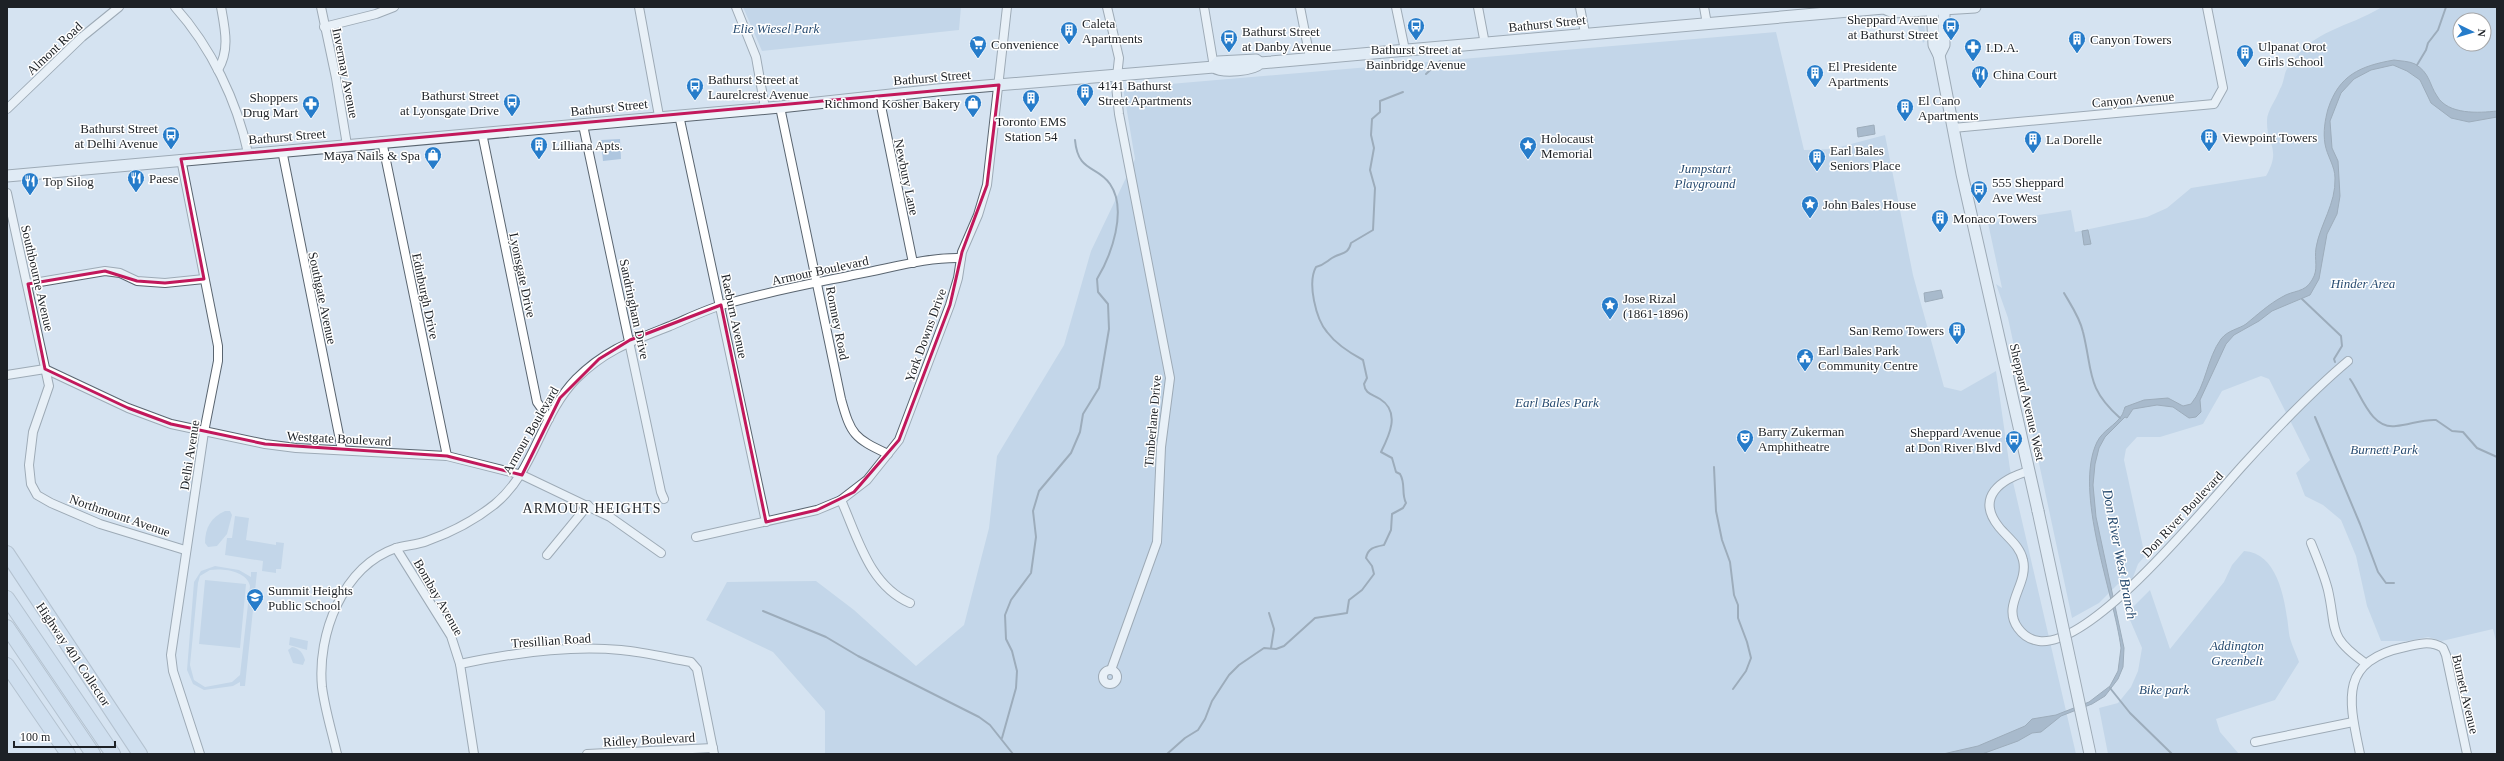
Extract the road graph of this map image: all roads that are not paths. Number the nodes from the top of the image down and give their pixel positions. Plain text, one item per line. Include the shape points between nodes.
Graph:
1 (119, 7) edge
2 (175, 7) edge
3 (221, 7) edge
4 (321, 7) edge
5 (394, 7) edge
6 (639, 7) edge
7 (736, 7) edge
8 (1007, 7) edge
9 (1108, 7) edge
10 (1204, 7) edge
11 (1300, 7) edge
12 (1396, 7) edge
13 (1478, 7) edge
14 (1580, 7) edge
15 (1704, 7) edge
16 (1885, 7) edge
17 (1975, 7) edge
18 (2206, 7) edge
19 (1932, 9) edge
20 (1944, 9) edge
21 (1828, 10) edge
22 (1707, 24) junction
23 (324, 27) junction
24 (1585, 33) junction
25 (1485, 44) junction
26 (1405, 50) junction
27 (1939, 56) junction
28 (1310, 58) junction
29 (1214, 67) junction
30 (218, 70) junction
31 (1117, 74) junction
32 (999, 85) junction
33 (879, 96) junction
34 (780, 107) junction
35 (765, 108) junction
36 (7, 109) edge
37 (679, 115) junction
38 (659, 116) junction
39 (583, 125) junction
40 (1953, 128) junction
41 (482, 133) junction
42 (382, 141) junction
43 (347, 145) junction
44 (282, 150) junction
45 (248, 153) junction
46 (181, 159) junction
47 (7, 176) edge
48 (7, 193) edge
49 (961, 258) junction
50 (913, 263) junction
51 (204, 279) junction
52 (818, 283) junction
53 (28, 284) junction
54 (721, 305) junction
55 (630, 340) junction
56 (2348, 361) dead end
57 (45, 369) junction
58 (7, 375) edge
59 (549, 419) junction
60 (204, 432) junction
61 (342, 450) junction
62 (888, 454) junction
63 (448, 456) junction
64 (2029, 471) junction
65 (522, 475) junction
66 (664, 499) dead end
67 (841, 500) junction
68 (588, 505) junction
69 (766, 522) junction
70 (696, 537) dead end
71 (2311, 543) dead end
72 (396, 548) junction
73 (185, 550) junction
74 (661, 553) dead end
75 (7, 554) edge
76 (547, 556) dead end
77 (7, 598) edge
78 (910, 603) dead end
79 (7, 627) edge
80 (2365, 663) junction
81 (460, 664) junction
82 (7, 665) edge
83 (1111, 670) dead end
84 (2353, 722) junction
85 (2255, 742) dead end
86 (714, 751) edge
87 (68, 754) edge
88 (93, 754) edge
89 (113, 754) edge
90 (140, 754) edge
91 (200, 754) edge
92 (337, 754) edge
93 (474, 754) edge
94 (587, 754) edge
95 (2090, 754) edge
96 (2360, 754) edge
97 (2467, 754) edge

1 - 36 street, Almont Road via 82,37
2 - 30 street via 189,23
3 - 30 street via 226,38 224,60
4 - 23 street, Invermay Avenue
5 - 23 street
6 - 38 street
7 - 35 street via 756,57
8 - 32 street, York Downs Drive
9 - 31 street, Timberlane Drive via 1119,54
10 - 29 street
11 - 28 street
12 - 26 street
13 - 25 street
14 - 24 street
15 - 22 street
16 - 19 main road, Bathurst Street via 1893,12
16 - 21 main road, Bathurst Street
17 - 20 main road, Bathurst Street
18 - 40 street, Canyon Avenue via 2223,88 2214,104
19 - 20 main road, Bathurst Street
19 - 27 main road, Sheppard Avenue West via 1934,45
20 - 27 main road, Sheppard Avenue West via 1944,45
21 - 22 main road, Bathurst Street
22 - 24 main road, Bathurst Street
23 - 43 street, Invermay Avenue via 336,78
24 - 25 main road, Bathurst Street
25 - 26 main road, Bathurst Street
26 - 28 main road, Bathurst Street
27 - 40 main road, Sheppard Avenue West
28 - 29 main road, Bathurst Street via 1260,63 1256,60 1233,60 1218,62
29 - 31 main road, Bathurst Street
30 - 45 street via 231,99
31 - 32 main road, Bathurst Street
31 - 83 street, Timberlane Drive via 1119,114 1170,378 1162,431 1157,542
32 - 33 main road, Bathurst Street
32 - 49 street, York Downs Drive via 987,185
33 - 34 main road, Bathurst Street
33 - 50 street, Newbury Lane
34 - 35 main road, Bathurst Street
34 - 52 street, Romney Road
35 - 37 main road, Bathurst Street
37 - 38 main road, Bathurst Street
37 - 54 street, Raeburn Avenue
38 - 39 main road, Bathurst Street
39 - 41 main road, Bathurst Street
39 - 55 street, Sandringham Drive
40 - 64 main road, Sheppard Avenue West
41 - 42 main road, Bathurst Street
41 - 59 street, Lyonsgate Drive via 537,402
42 - 43 main road, Bathurst Street
42 - 63 street, Edinburgh Drive
43 - 44 main road, Bathurst Street
44 - 45 main road, Bathurst Street
44 - 61 street, Southgate Avenue
45 - 46 main road, Bathurst Street
46 - 47 main road, Bathurst Street
46 - 51 street, Delhi Avenue
48 - 53 street, Southbourne Avenue
49 - 50 street, Armour Boulevard via 949,257
49 - 62 street, York Downs Drive via 950,304 898,440
50 - 52 street, Armour Boulevard
51 - 53 street via 164,283 137,280 105,271
51 - 60 street, Delhi Avenue via 218,346 218,361
52 - 54 street, Armour Boulevard
52 - 62 street, Romney Road via 849,428 863,442
53 - 57 street, Southbourne Avenue
54 - 55 street, Armour Boulevard
54 - 69 street, Raeburn Avenue
55 - 59 street, Armour Boulevard via 599,359 575,380 560,398
55 - 66 street, Sandringham Drive via 660,492
56 - 64 street, Don River Boulevard via 2288,417 2243,464 2206,509 2125,591 2077,630 2053,641 2028,638 2015,624 2012,609 2024,562 2018,547 1992,516 1991,494 1998,485
57 - 58 street
57 - 60 street, Westgate Boulevard via 128,408 171,424
57 - 73 street, Northmount Avenue via 49,386 33,432 30,465 31,484 37,495 100,524
59 - 65 street, Armour Boulevard
60 - 61 street, Westgate Boulevard via 271,445
60 - 73 street, Delhi Avenue
61 - 63 street, Westgate Boulevard
62 - 67 street, York Downs Drive via 867,480
63 - 65 street, Westgate Boulevard
64 - 95 main road, Sheppard Avenue West, bridge
65 - 68 street, Westgate Boulevard
65 - 72 street, Armour Boulevard via 495,504 458,527 426,542
67 - 69 street, York Downs Drive via 817,510
67 - 78 street via 872,571 895,596
68 - 74 street, Westgate Boulevard
68 - 76 street
69 - 70 street, York Downs Drive
71 - 80 street via 2328,589 2334,631 2344,648
72 - 81 street, Bombay Avenue via 451,636
72 - 92 street, Armour Boulevard via 378,557 359,572 346,589 332,619 322,663 322,685
73 - 91 street, Delhi Avenue via 171,655 173,671
75 - 90 highway, Highway 401 Collector
77 - 89 highway
79 - 88 highway
80 - 84 street via 2354,682 2350,699
80 - 97 street, Burnett Avenue via 2387,651 2430,642 2443,648
81 - 86 street, Tresillian Road via 513,654 576,648 622,650 691,662 698,669
81 - 93 street, Bombay Avenue
82 - 87 highway
84 - 85 street
84 - 96 street
86 - 94 street, Ridley Boulevard

